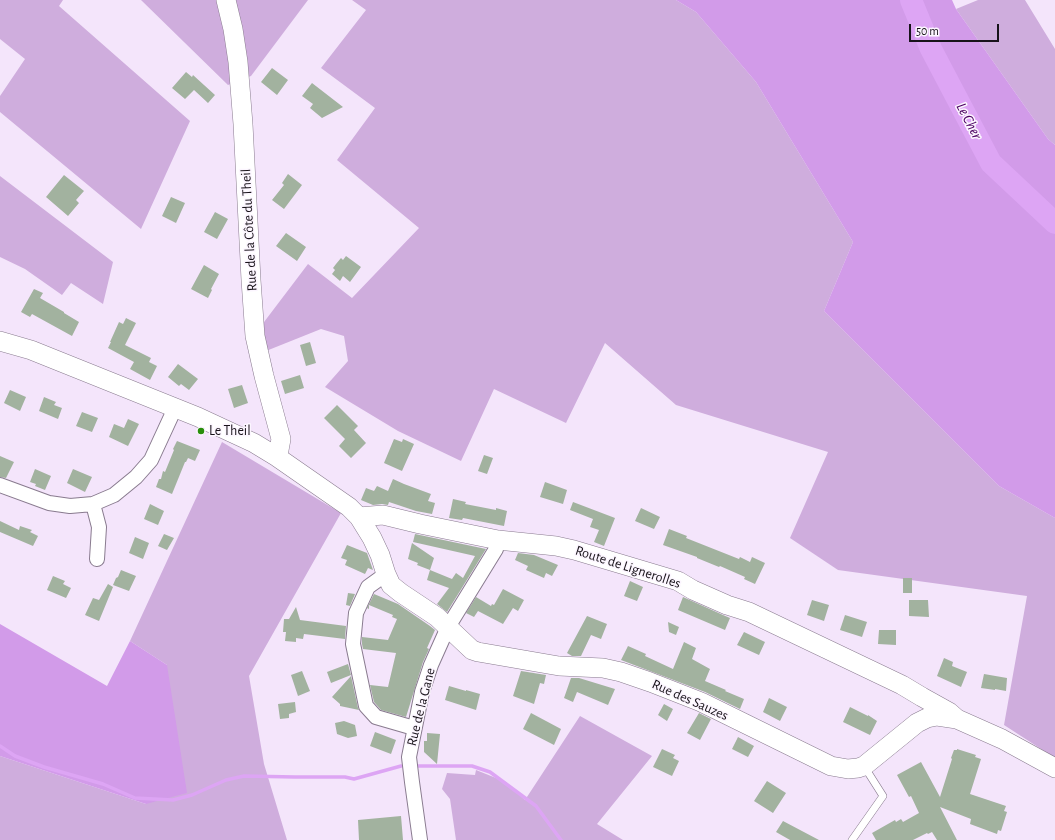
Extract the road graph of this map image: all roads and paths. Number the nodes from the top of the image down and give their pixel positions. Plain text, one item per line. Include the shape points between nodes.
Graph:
1 (226, 0) edge
2 (0, 342) edge
3 (175, 408) junction
4 (277, 457) junction
5 (0, 485) edge
6 (93, 504) junction
7 (359, 517) junction
8 (498, 540) junction
9 (97, 559) dead end
10 (386, 574) junction
11 (448, 627) junction
12 (922, 697) junction
13 (957, 719) junction
14 (918, 723) junction
15 (414, 728) junction
16 (864, 766) junction
17 (1055, 768) edge
18 (420, 840) edge
19 (852, 840) edge

1 - 4 street, Rue de la Côte du Theil via 238,62 255,336 281,439
2 - 3 street via 31,350
3 - 4 street via 254,443
3 - 6 street via 151,460 136,477 114,495
4 - 7 street via 349,507
5 - 6 street via 49,503 70,506
6 - 9 street via 99,527
7 - 8 street, Route de Lignerolles via 383,515
7 - 10 street via 372,538
8 - 11 street, Rue de la Gane via 496,549
8 - 12 street, Route de Lignerolles via 574,550 678,581 727,605 756,615
10 - 11 street via 391,585
10 - 15 street via 368,587 356,613 352,644 366,706 376,717
11 - 15 street, Rue de la Gane via 431,665
11 - 16 street, Rue des Sauzes via 472,650 559,666 602,668 621,672 701,702 831,766 848,769
12 - 13 street, Route de Lignerolles
12 - 14 street via 923,712
13 - 14 street via 937,716
13 - 17 street via 1002,739
14 - 16 street
15 - 18 street, Rue de la Gane via 409,757
16 - 19 lane via 883,796

